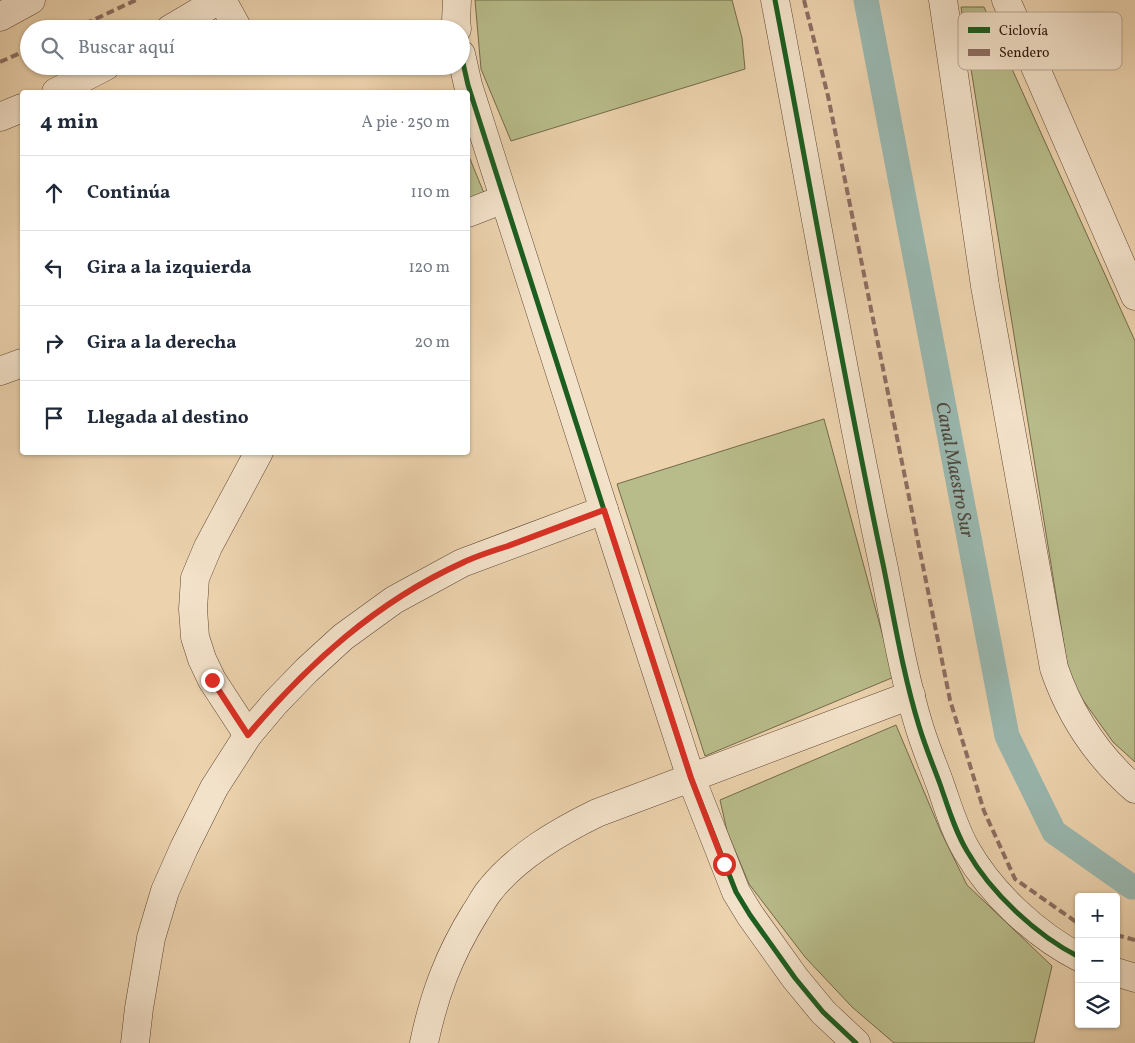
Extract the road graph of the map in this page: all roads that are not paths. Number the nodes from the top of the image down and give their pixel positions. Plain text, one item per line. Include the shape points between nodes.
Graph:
1 (30, 0) edge
2 (221, 0) edge
3 (457, 0) edge
4 (775, 0) edge
5 (944, 0) edge
6 (1006, 0) edge
7 (1011, 12) edge
8 (0, 17) edge
9 (186, 20) edge
10 (233, 20) edge
11 (456, 20) edge
12 (1037, 70) edge
13 (89, 75) edge
14 (463, 75) edge
15 (464, 89) edge
16 (60, 90) edge
17 (470, 106) edge
18 (20, 109) edge
19 (0, 118) edge
20 (504, 199) junction
21 (470, 212) edge
22 (1135, 296) edge
23 (20, 364) edge
24 (0, 371) edge
25 (257, 455) edge
26 (604, 510) junction
27 (911, 695) junction
28 (248, 735) junction
29 (691, 778) junction
30 (1135, 789) edge
31 (1075, 955) edge
32 (1120, 973) edge
33 (1135, 978) edge
34 (135, 1043) edge
35 (424, 1043) edge
36 (856, 1043) edge

1 - 8 street
2 - 9 street
2 - 10 street
3 - 11 street
4 - 27 street via 874,519
5 - 30 street via 985,286 1054,668 1076,720 1110,767
6 - 7 street
12 - 22 street
13 - 16 street
14 - 15 street
17 - 20 street
18 - 19 street
20 - 21 street
20 - 26 street
23 - 24 street
25 - 28 street via 195,578 193,609 195,637 202,659
26 - 28 street via 462,563 394,600 343,637 307,670
26 - 29 street
27 - 29 street
27 - 31 street via 919,726 966,850 996,892 1042,933
28 - 34 street via 214,788 166,891 151,938
29 - 35 street via 571,826 541,844 501,878 462,934 445,970 431,1008
29 - 36 street via 736,892 750,915 823,1012
32 - 33 street

